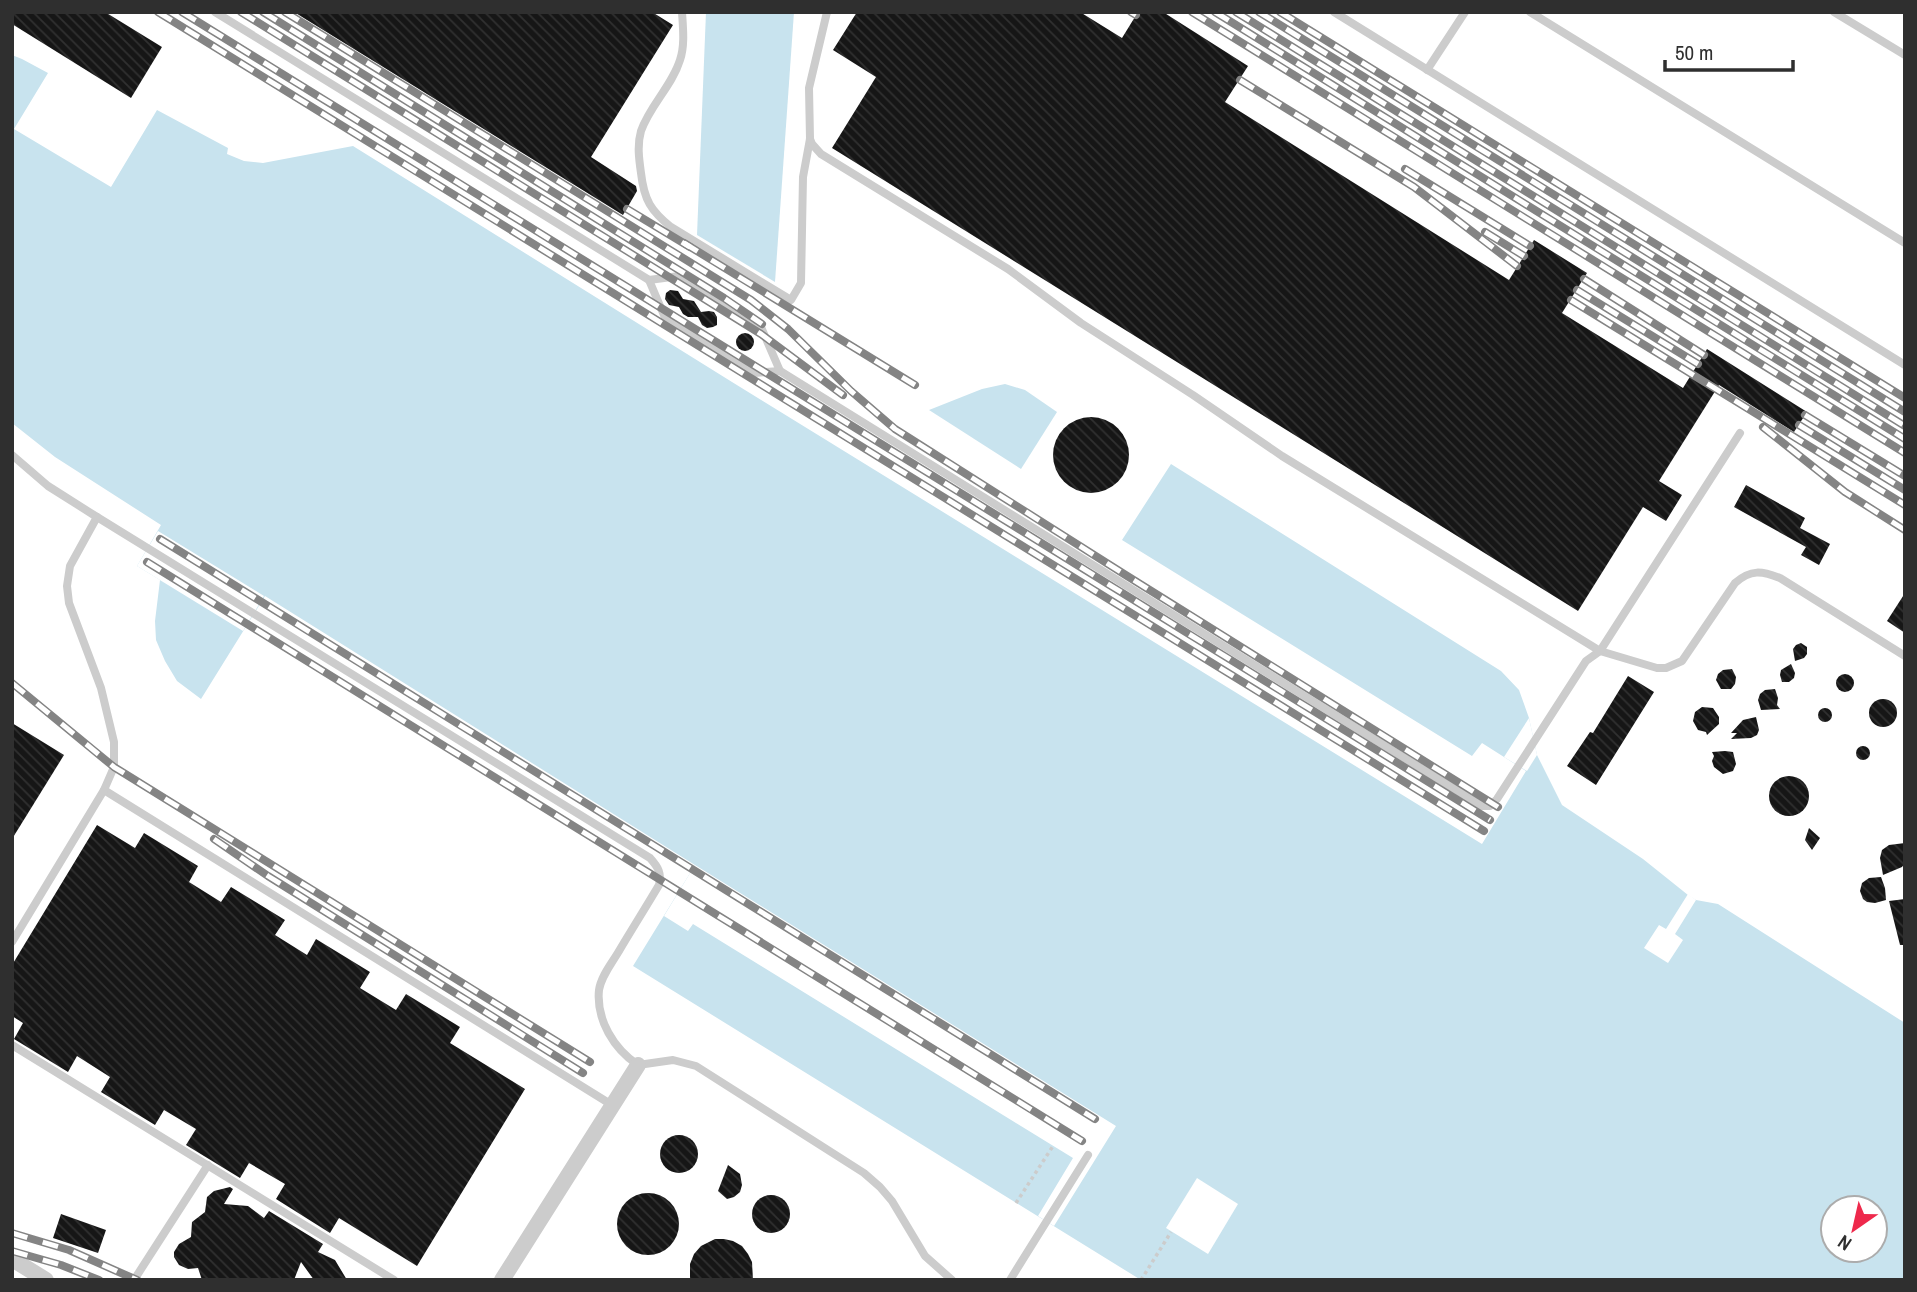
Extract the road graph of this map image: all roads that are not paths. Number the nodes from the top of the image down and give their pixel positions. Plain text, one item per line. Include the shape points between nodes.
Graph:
1 (215, 12) edge
2 (682, 12) edge
3 (827, 12) edge
4 (1334, 12) edge
5 (1465, 12) edge
6 (1530, 12) edge
7 (1834, 12) edge
8 (1905, 55) edge
9 (1427, 70) junction
10 (810, 139) junction
11 (1905, 243) edge
12 (649, 280) junction
13 (1905, 365) edge
14 (780, 371) junction
15 (1740, 433) dead end
16 (12, 455) edge
17 (97, 517) junction
18 (1600, 651) junction
19 (1905, 656) edge
20 (104, 790) junction
21 (12, 942) edge
22 (12, 1045) edge
23 (638, 1065) junction
24 (612, 1105) junction
25 (1088, 1155) dead end
26 (208, 1165) junction
27 (12, 1259) edge
28 (46, 1280) edge
29 (134, 1280) edge
30 (394, 1280) edge
31 (502, 1280) edge
32 (951, 1280) edge
33 (1010, 1280) edge

1 - 12 lane
2 - 10 lane via 680,61 647,118 638,150 643,185 656,215 791,300 801,283 803,177
3 - 10 lane via 809,88
4 - 9 lane
5 - 9 lane
6 - 11 lane
7 - 8 lane
9 - 13 lane
10 - 18 lane via 821,154 1008,269 1282,456
12 - 14 lane via 666,320 754,373
12 - 14 lane via 679,276 761,327
14 - 18 lane via 1482,806 1497,799 1586,662
15 - 18 lane
16 - 17 lane via 48,486
17 - 20 lane via 71,566 67,586 114,743 114,767
17 - 23 lane via 656,864 659,885 599,990 605,1025 622,1052
18 - 19 lane via 1657,668 1675,665 1688,654 1735,583 1755,572 1780,578
20 - 21 lane
20 - 24 lane
22 - 26 lane
23 - 24 street
23 - 32 lane via 673,1060 696,1066 863,1173 892,1201 925,1256
24 - 31 street
25 - 33 lane
26 - 29 lane
26 - 30 lane
27 - 28 street

